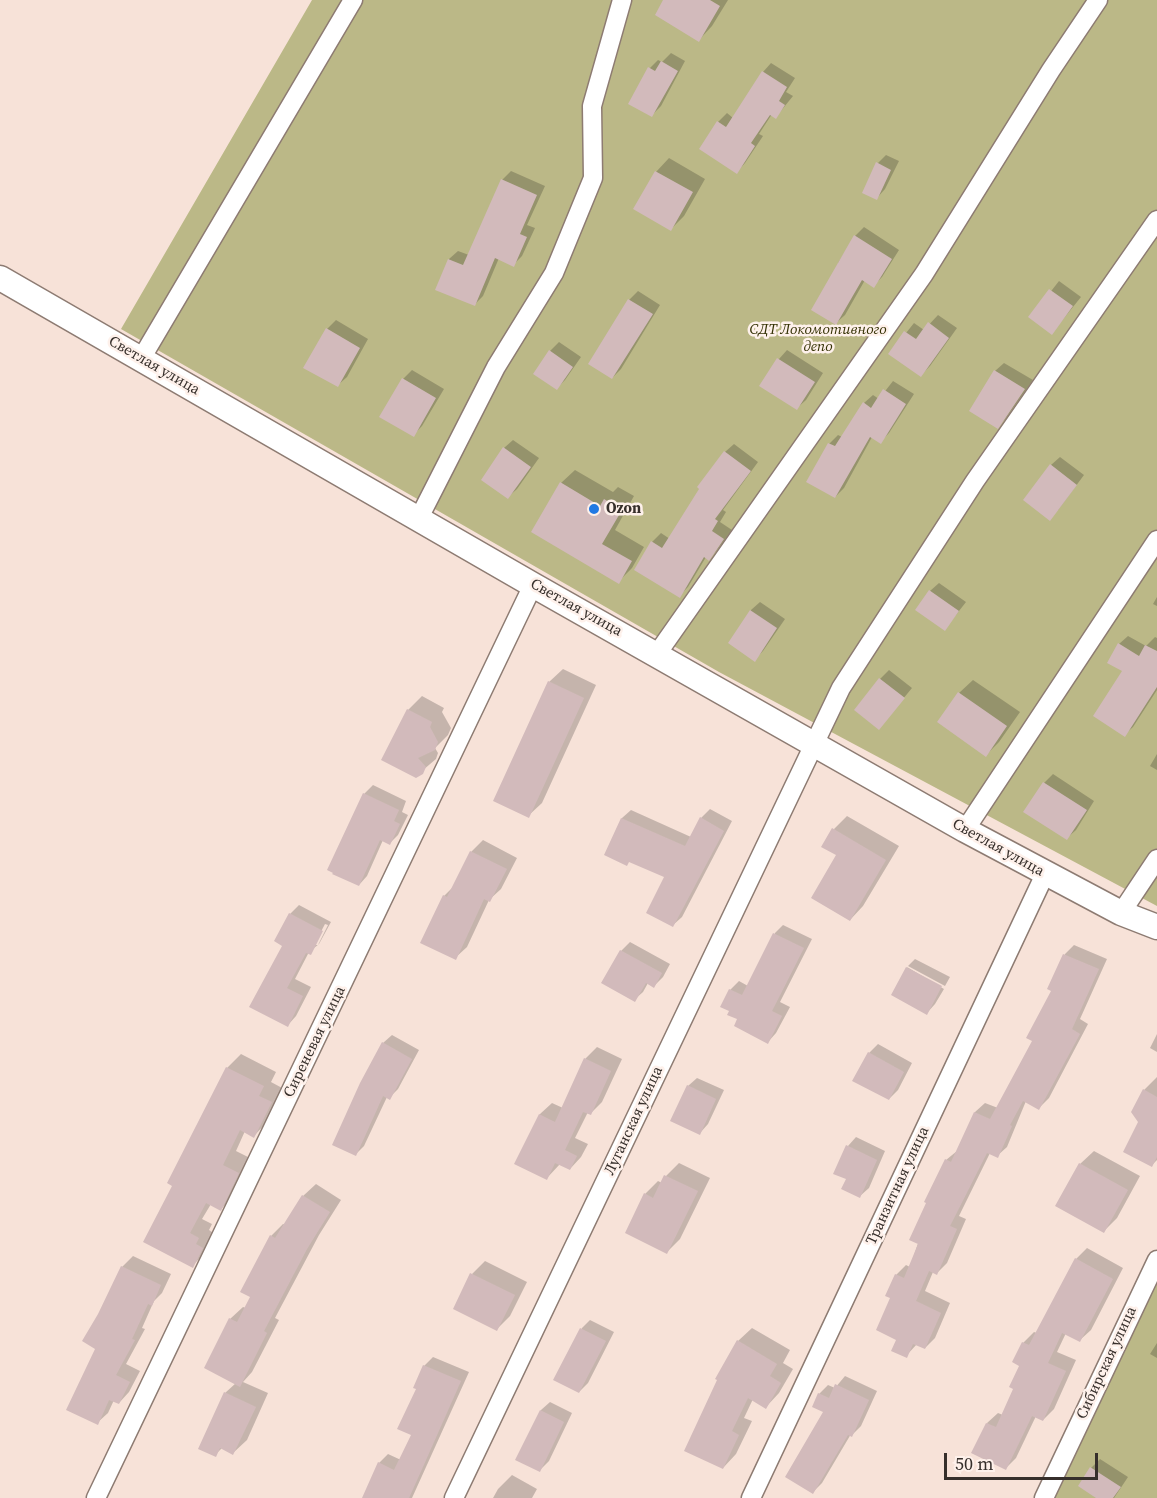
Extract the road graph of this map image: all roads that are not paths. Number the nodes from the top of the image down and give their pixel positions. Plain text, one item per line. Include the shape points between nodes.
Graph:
1 (352, 0) edge
2 (622, 0) edge
3 (1098, 0) edge
4 (1157, 220) edge
5 (0, 278) edge
6 (141, 359) junction
7 (419, 518) junction
8 (1157, 540) edge
9 (533, 585) junction
10 (657, 654) junction
11 (813, 743) junction
12 (965, 830) junction
13 (1157, 860) edge
14 (1045, 874) junction
15 (1121, 913) junction
16 (1157, 927) edge
17 (1157, 1260) edge
18 (96, 1498) edge
19 (454, 1498) edge
20 (751, 1498) edge
21 (1044, 1498) edge

1 - 6 street
2 - 7 street via 592,106 593,178 554,273 496,367
3 - 10 street via 924,274
4 - 11 street, Луганская улица via 975,481 841,688
5 - 6 street, Светлая улица
6 - 7 street, Светлая улица
7 - 9 street, Светлая улица
8 - 12 street
9 - 10 street, Светлая улица
9 - 18 street, Сиреневая улица
10 - 11 street, Светлая улица
11 - 12 street, Светлая улица
11 - 19 street, Луганская улица
12 - 14 street, Светлая улица
13 - 15 street
14 - 15 street, Светлая улица
14 - 20 street, Транзитная улица
15 - 16 street, Светлая улица
17 - 21 street, Сибирская улица

